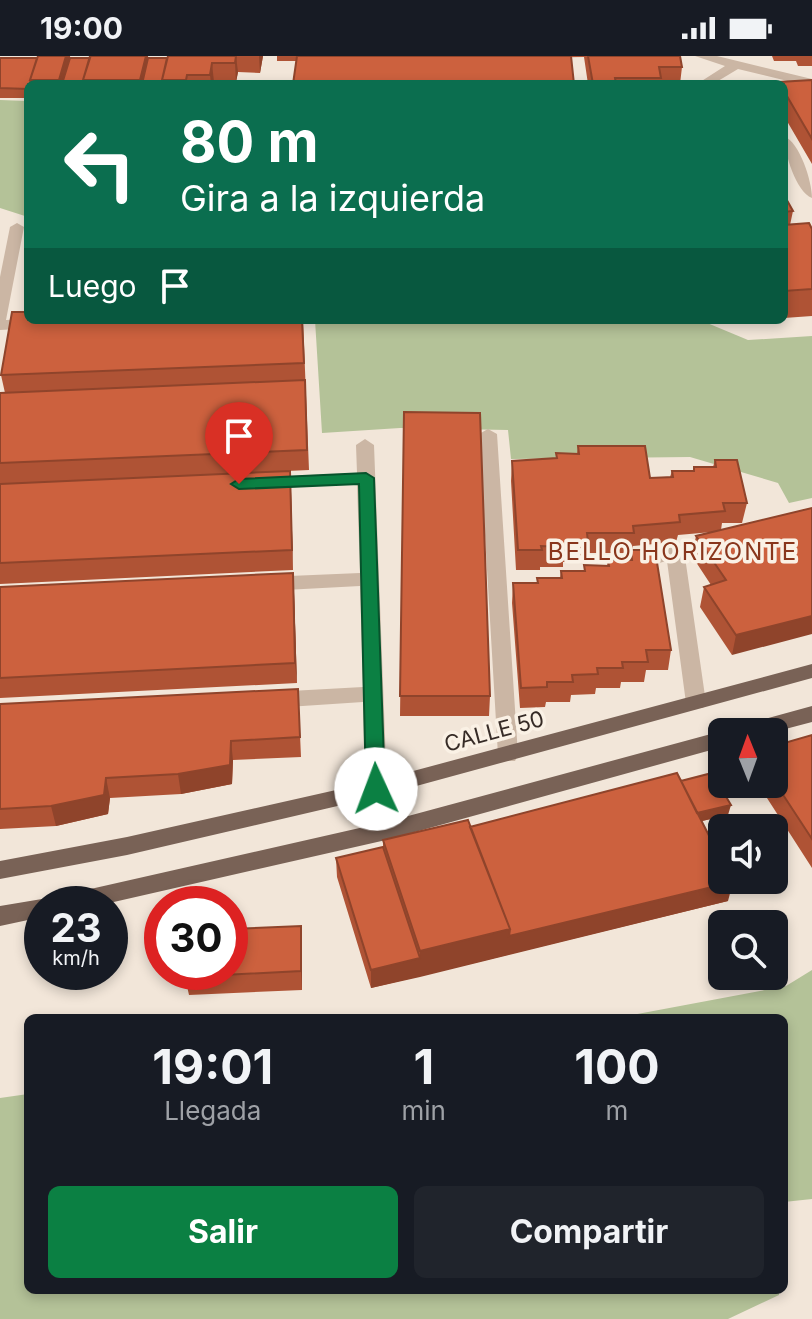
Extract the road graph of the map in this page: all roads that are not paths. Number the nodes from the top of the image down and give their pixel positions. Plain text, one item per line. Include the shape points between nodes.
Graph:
1 (701, 56) edge
2 (741, 66) junction
3 (712, 80) edge
4 (752, 80) edge
5 (812, 83) edge
6 (788, 148) edge
7 (812, 194) edge
8 (17, 227) dead end
9 (2, 300) edge
10 (0, 317) edge
11 (24, 324) edge
12 (0, 325) edge
13 (488, 434) dead end
14 (365, 445) dead end
15 (366, 478) junction
16 (251, 484) edge
17 (736, 537) edge
18 (675, 552) junction
19 (614, 567) edge
20 (369, 579) junction
21 (254, 585) edge
22 (812, 671) edge
23 (372, 694) junction
24 (245, 701) edge
25 (696, 703) junction
26 (812, 714) edge
27 (788, 721) edge
28 (708, 743) edge
29 (508, 755) junction
30 (376, 789) junction
31 (0, 870) edge
32 (128, 889) edge
33 (24, 911) edge
34 (0, 916) edge

1 - 2 street
2 - 3 street
2 - 4 street
2 - 5 street
6 - 7 street
8 - 9 street
9 - 10 street
11 - 12 street
13 - 29 street
14 - 15 street
15 - 16 street
15 - 20 street
17 - 18 street
18 - 19 street
18 - 25 street
20 - 21 street
20 - 23 street
22 - 25 main road, CALLE 50
23 - 24 street
23 - 30 street
25 - 29 main road, CALLE 50
26 - 27 main road
28 - 32 main road via 386,831
29 - 30 main road, CALLE 50
30 - 31 main road, CALLE 50
33 - 34 main road

